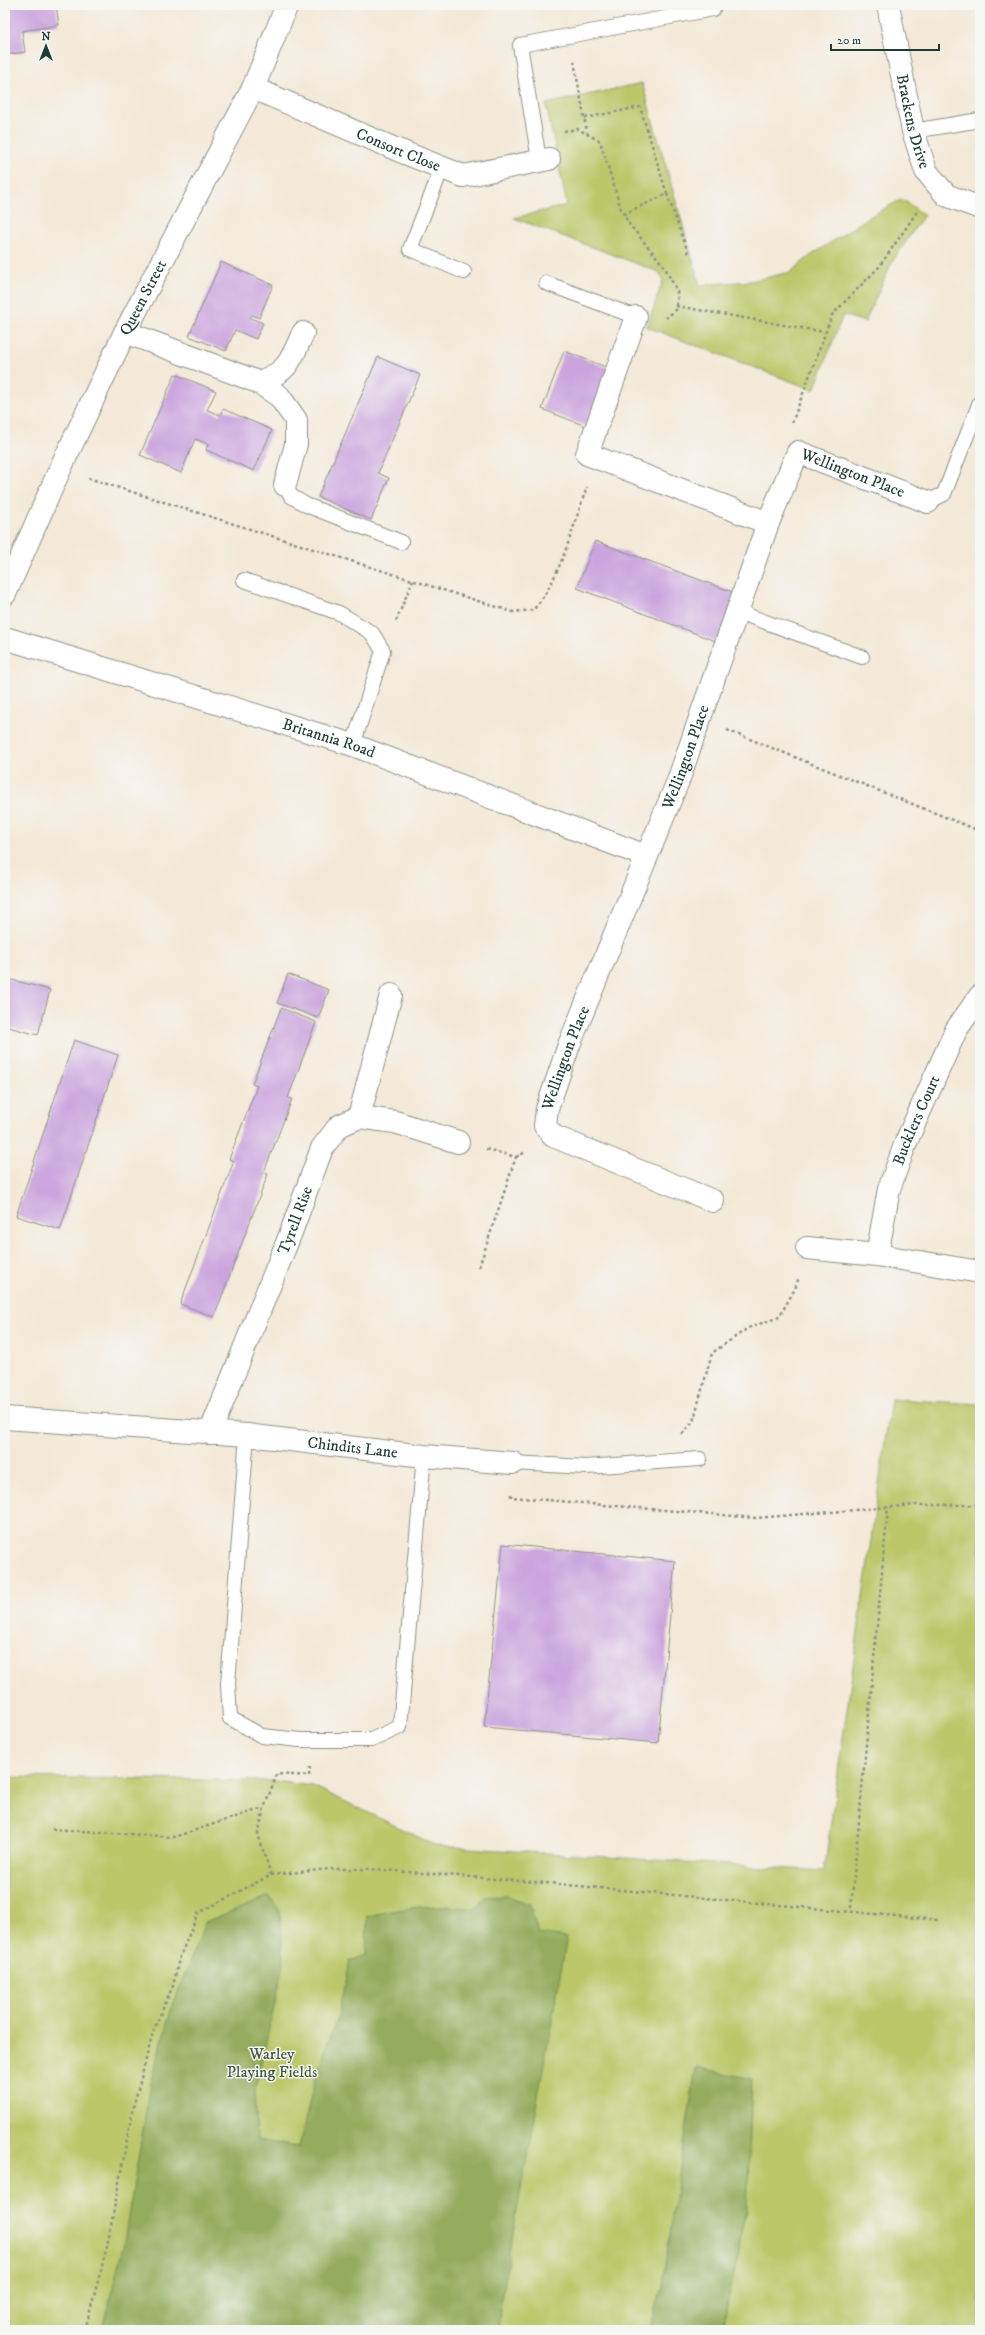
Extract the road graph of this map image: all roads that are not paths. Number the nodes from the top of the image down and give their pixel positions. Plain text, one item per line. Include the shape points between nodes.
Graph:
1 (287, 5) edge
2 (888, 5) edge
3 (713, 9) dead end
4 (253, 88) junction
5 (980, 120) edge
6 (912, 132) junction
7 (544, 160) joint
8 (442, 168) junction
9 (980, 208) edge
10 (464, 272) dead end
11 (546, 283) dead end
12 (636, 317) joint
13 (125, 332) junction
14 (303, 333) dead end
15 (258, 382) junction
16 (980, 402) edge
17 (285, 485) joint
18 (928, 502) joint
19 (768, 523) junction
20 (401, 542) dead end
21 (244, 580) dead end
22 (5, 594) edge
23 (738, 612) junction
24 (5, 638) edge
25 (862, 657) dead end
26 (353, 745) junction
27 (646, 856) junction
28 (391, 995) dead end
29 (980, 996) edge
30 (360, 1117) junction
31 (458, 1142) road end
32 (713, 1201) dead end
33 (807, 1248) road end
34 (877, 1255) junction
35 (972, 1271) edge
36 (5, 1418) edge
37 (210, 1433) junction
38 (247, 1435) junction
39 (424, 1456) junction
40 (700, 1460) dead end
41 (513, 1463) joint

1 - 4 street, Queen Street
2 - 6 street, Brackens Drive
3 - 7 lane via 520,45
4 - 8 street, Consort Close
4 - 13 street, Queen Street
5 - 6 lane
6 - 9 street, Brackens Drive via 926,171 946,195
7 - 8 street, Consort Close via 463,176
8 - 10 lane via 410,249
11 - 12 lane
12 - 19 street via 587,454
13 - 15 street
13 - 22 street, Queen Street via 60,469
14 - 15 street via 291,360 279,374
15 - 17 street via 279,396 296,420 296,444
16 - 18 lane, Wellington Place via 944,494
17 - 20 lane via 291,496 306,505
18 - 19 street, Wellington Place via 798,452
19 - 23 street, Wellington Place
21 - 26 lane via 338,614 372,633 384,651
23 - 25 lane
23 - 27 street, Wellington Place via 678,781
24 - 26 street, Britannia Road
26 - 27 street, Britannia Road
27 - 32 street, Wellington Place via 569,1045 547,1109 545,1126 553,1136
28 - 30 street
29 - 34 street, Bucklers Court via 956,1030 906,1142 889,1189
30 - 31 street via 396,1122
30 - 37 street, Tyrell Rise via 339,1126 322,1148
33 - 34 street
34 - 35 street
36 - 37 street, Chindits Lane
37 - 38 street, Chindits Lane
38 - 39 street, Chindits Lane
38 - 39 lane via 228,1684 230,1718 262,1736 314,1740 372,1740 400,1727
39 - 41 street, Chindits Lane
40 - 41 lane, Chindits Lane via 586,1467

